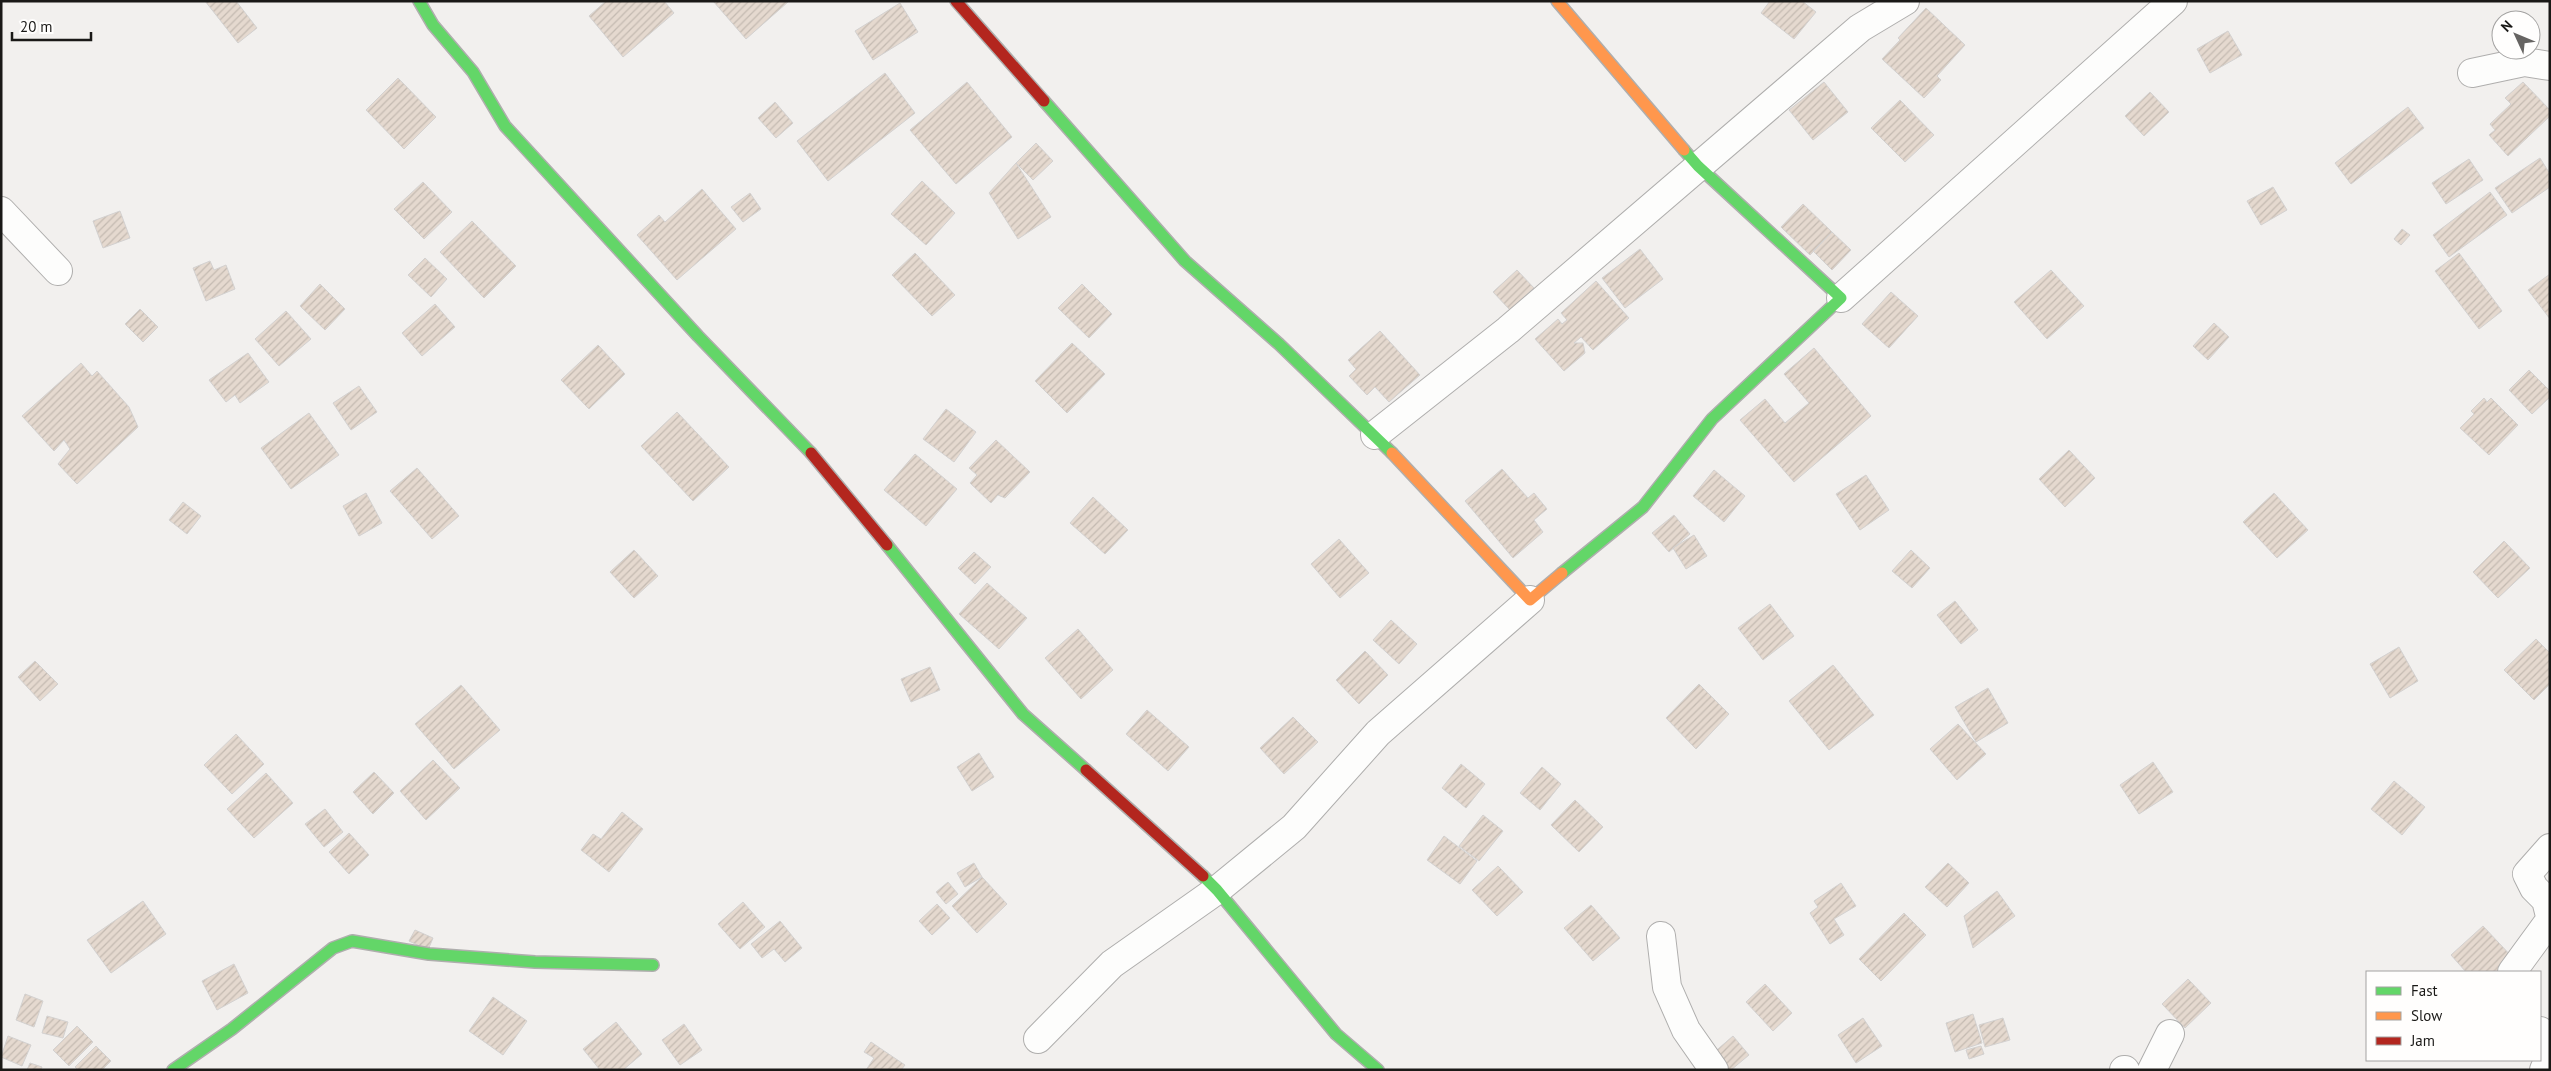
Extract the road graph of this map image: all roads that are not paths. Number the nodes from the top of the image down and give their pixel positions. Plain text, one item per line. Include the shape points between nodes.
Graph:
1 (419, 1) edge
2 (956, 1) edge
3 (1557, 1) edge
4 (1906, 1) edge
5 (2173, 1) edge
6 (2550, 66) edge
7 (2472, 72) dead end
8 (1698, 166) junction
9 (1, 211) edge
10 (58, 271) dead end
11 (1841, 298) junction
12 (1376, 435) junction
13 (1530, 600) junction
14 (2550, 848) edge
15 (1217, 890) junction
16 (2550, 916) edge
17 (2550, 920) edge
18 (1661, 936) dead end
19 (653, 966) dead end
20 (2513, 971) edge
21 (2541, 1032) edge
22 (2170, 1034) dead end
23 (1038, 1039) dead end
24 (2550, 1043) edge
25 (2550, 1056) edge
26 (172, 1070) edge
27 (1378, 1070) edge
28 (1714, 1070) edge
29 (2152, 1070) edge
30 (2544, 1070) edge

1 - 15 street via 433,25 473,72 505,126 698,336 822,464 1023,714
2 - 12 street via 1185,261
3 - 8 street
4 - 8 street via 1860,28
5 - 11 street
6 - 7 street via 2524,62
8 - 11 street
8 - 12 street via 1508,330
9 - 10 street
11 - 13 street via 1712,418 1643,506
12 - 13 street
13 - 15 street via 1378,733 1294,827
14 - 16 street via 2527,874 2534,888 2546,900
15 - 23 street via 1112,964
15 - 27 street via 1336,1034
17 - 20 street
18 - 28 street via 1667,987 1686,1030
19 - 26 street via 429,954 352,941 333,948 232,1029
21 - 24 street
22 - 29 street
25 - 30 street

